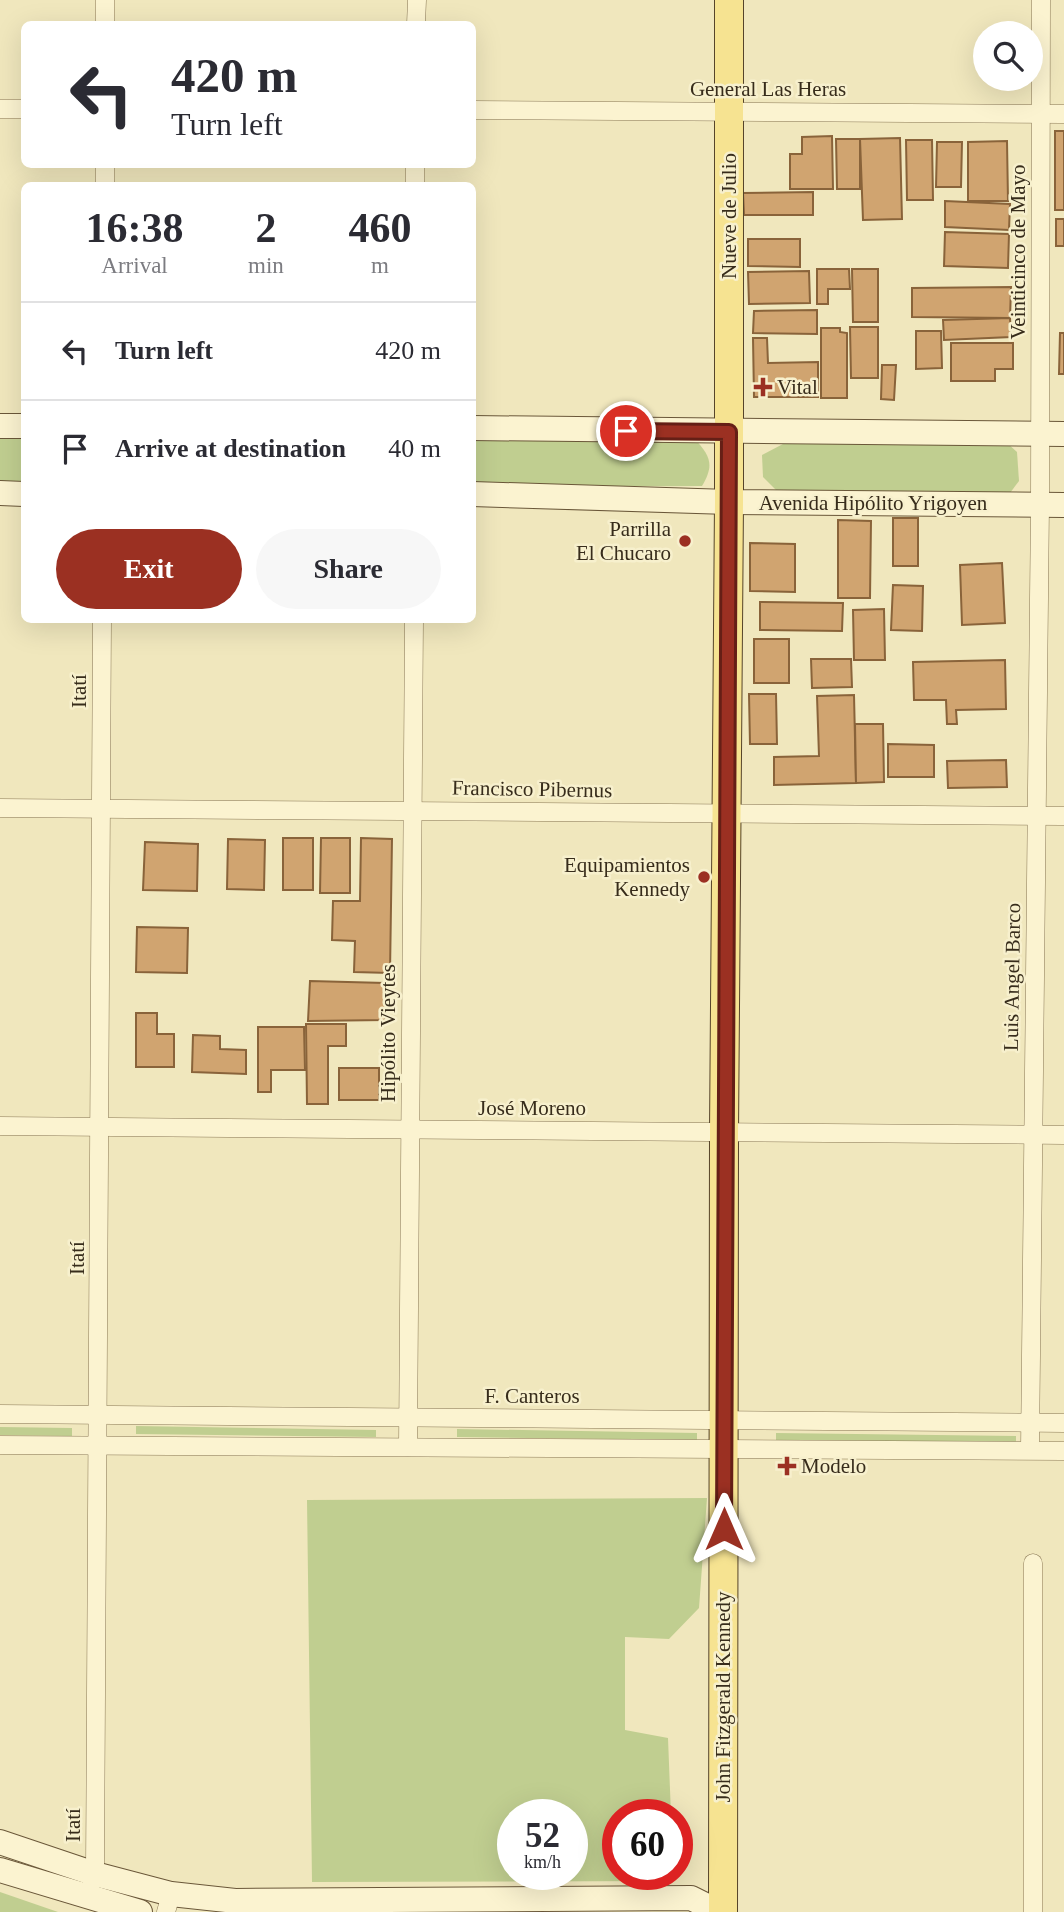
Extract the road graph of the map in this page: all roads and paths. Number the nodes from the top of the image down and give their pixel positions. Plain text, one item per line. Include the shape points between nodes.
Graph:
1 (105, 0) edge
2 (417, 0) edge
3 (729, 0) edge
4 (1041, 0) edge
5 (105, 21) edge
6 (416, 21) edge
7 (0, 108) edge
8 (21, 108) edge
9 (476, 110) edge
10 (729, 111) junction
11 (1042, 114) junction
12 (1064, 114) edge
13 (0, 426) edge
14 (21, 426) edge
15 (476, 428) edge
16 (729, 432) junction
17 (1052, 434) edge
18 (0, 494) edge
19 (21, 494) edge
20 (476, 494) edge
21 (729, 502) junction
22 (1052, 504) edge
23 (102, 623) edge
24 (414, 623) edge
25 (0, 808) edge
26 (102, 809) junction
27 (413, 811) junction
28 (726, 814) junction
29 (1037, 816) junction
30 (1064, 816) edge
31 (0, 1126) edge
32 (100, 1127) junction
33 (410, 1129) junction
34 (724, 1132) junction
35 (1033, 1135) junction
36 (1064, 1135) edge
37 (0, 1415) edge
38 (99, 1415) junction
39 (408, 1418) junction
40 (723, 1420) junction
41 (1030, 1423) junction
42 (1064, 1423) edge
43 (0, 1444) edge
44 (99, 1445) junction
45 (408, 1447) junction
46 (724, 1450) junction
47 (1030, 1450) junction
48 (1064, 1451) edge
49 (1033, 1563) dead end
50 (0, 1842) edge
51 (0, 1870) edge
52 (91, 1885) junction
53 (168, 1903) edge
54 (140, 1912) edge
55 (721, 1912) edge
56 (1033, 1912) edge

1 - 5 street
2 - 6 street
3 - 10 main road, Nueve de Julio
4 - 11 street, Veinticinco de Mayo
7 - 8 street
9 - 10 street, General Las Heras
10 - 11 street, General Las Heras
10 - 16 main road, Nueve de Julio
11 - 12 street, General Las Heras
11 - 17 street, Veinticinco de Mayo
13 - 14 main road
15 - 16 main road
16 - 17 main road
16 - 21 main road, John Fitzgerald Kennedy
17 - 22 street, Veinticinco de Mayo
18 - 19 main road
20 - 21 main road, Avenida Hipólito Yrigoyen
21 - 22 main road, Avenida Hipólito Yrigoyen
21 - 28 main road, John Fitzgerald Kennedy
22 - 29 street, Luis Angel Barco
23 - 26 street, Itatí
24 - 27 street, Hipólito Vieytes
25 - 26 street, Francisco Pibernus
26 - 27 street, Francisco Pibernus
26 - 32 street, Itatí
27 - 28 street, Francisco Pibernus
27 - 33 street, Hipólito Vieytes
28 - 29 street, Francisco Pibernus
28 - 34 main road, John Fitzgerald Kennedy
29 - 30 street, Francisco Pibernus
29 - 35 street, Luis Angel Barco
31 - 32 street, José Moreno
32 - 33 street, José Moreno
32 - 38 street, Itatí
33 - 34 street, José Moreno
33 - 39 street, Hipólito Vieytes
34 - 35 street, José Moreno
34 - 40 main road, John Fitzgerald Kennedy
35 - 36 street, José Moreno
35 - 41 street, Luis Angel Barco
37 - 38 street, F. Canteros
38 - 39 street, F. Canteros
38 - 44 street, Itatí
39 - 40 street, F. Canteros
39 - 45 street, Hipólito Vieytes
40 - 41 street, F. Canteros
40 - 46 main road, John Fitzgerald Kennedy
41 - 42 street, F. Canteros
41 - 47 street, Luis Angel Barco
43 - 44 street
44 - 45 street
44 - 52 street, Itatí
45 - 46 street
46 - 47 street
46 - 55 main road, John Fitzgerald Kennedy
47 - 48 street
49 - 56 street
50 - 52 main road
51 - 52 main road
52 - 53 main road
52 - 54 main road
53 - 55 main road via 691,1898

